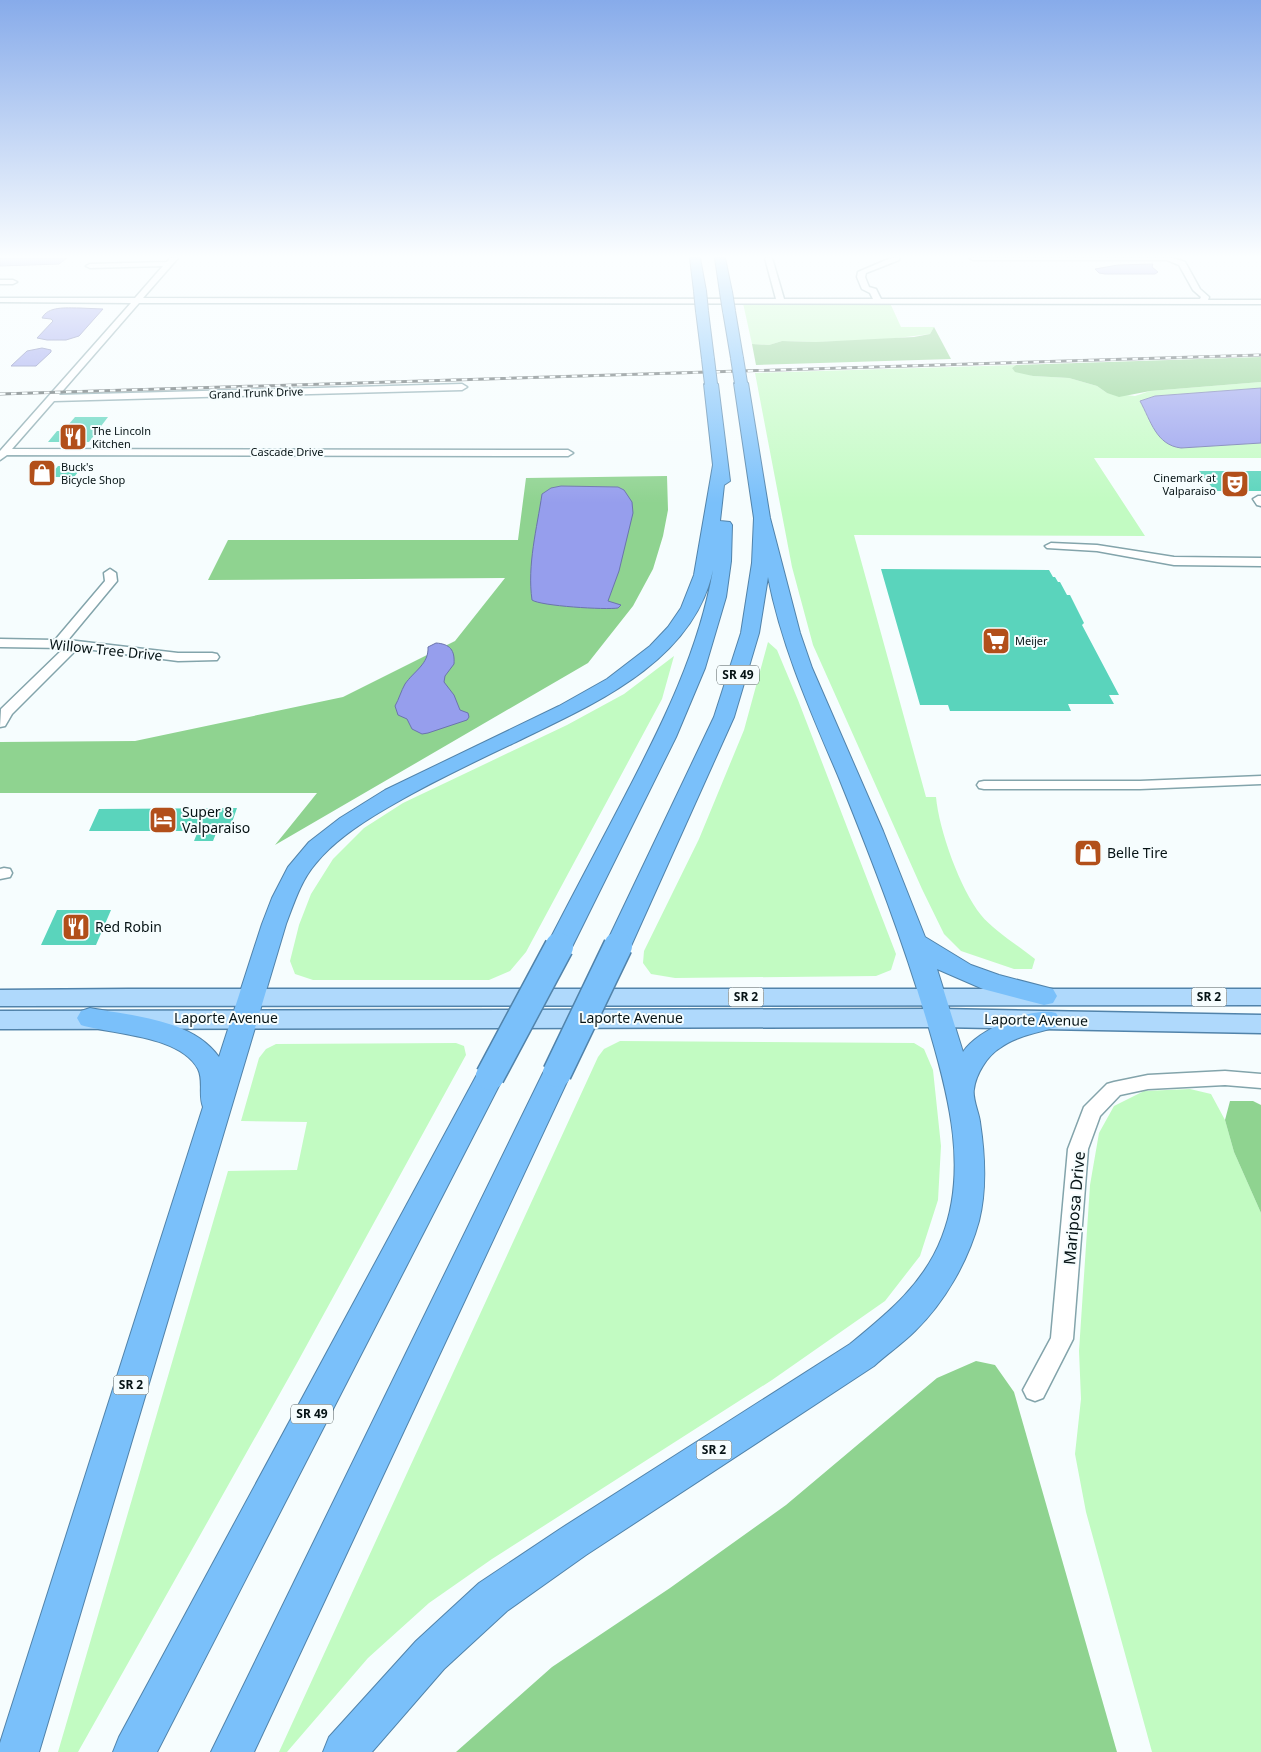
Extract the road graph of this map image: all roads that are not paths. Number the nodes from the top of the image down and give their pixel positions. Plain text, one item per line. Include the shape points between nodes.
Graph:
1 (102, 340) edge
2 (706, 340) edge
3 (734, 340) edge
4 (462, 387) dead end
5 (50, 398) junction
6 (568, 453) dead end
7 (2, 454) edge
8 (720, 465) junction
9 (762, 518) junction
10 (1051, 546) dead end
11 (1261, 562) edge
12 (110, 573) dead end
13 (0, 643) edge
14 (59, 643) junction
15 (75, 644) junction
16 (212, 657) dead end
17 (0, 723) edge
18 (1261, 780) edge
19 (984, 785) dead end
20 (916, 943) junction
21 (1261, 997) edge
22 (0, 998) edge
23 (936, 1007) junction
24 (250, 1008) junction
25 (1046, 1008) junction
26 (90, 1018) junction
27 (0, 1020) edge
28 (1261, 1024) edge
29 (1261, 1080) edge
30 (960, 1088) junction
31 (217, 1112) junction
32 (1035, 1390) dead end
33 (18, 1752) edge
34 (134, 1752) edge
35 (232, 1752) edge
36 (344, 1752) edge

1 - 5 street
2 - 8 highway, SR 49, bridge
3 - 9 highway, SR 49, bridge
4 - 5 street, Grand Trunk Drive
5 - 7 street
6 - 7 street, Cascade Drive
8 - 24 highway via 698,588 674,632 649,658 625,676 543,721 421,780 370,808 334,833 308,857 290,884 274,924
8 - 34 highway, SR 49, bridge via 724,530 722,563 715,604 682,703 559,947
9 - 20 highway via 771,544 789,628 803,670
9 - 35 highway, SR 49, bridge via 756,598 745,652 727,707 618,946
10 - 11 street via 1111,550 1174,561
12 - 14 street via 111,581
13 - 14 street, Willow Tree Drive
14 - 15 street, Willow Tree Drive
15 - 16 street, Willow Tree Drive via 178,658
15 - 17 street via 6,712
18 - 19 street
20 - 23 highway
20 - 25 highway via 964,974
21 - 25 main road, Laporte Avenue / SR 2
22 - 24 main road, Laporte Avenue
23 - 24 main road, Laporte Avenue
23 - 25 main road, Laporte Avenue
23 - 30 highway
24 - 26 main road, Laporte Avenue
24 - 31 highway, SR 2
25 - 28 main road, Laporte Avenue / SR 2
25 - 30 highway, SR 2 via 982,1047 970,1063
26 - 27 main road, Laporte Avenue
26 - 31 highway via 171,1035 192,1046 208,1061 216,1081
29 - 32 street, Mariposa Drive via 1224,1078 1148,1082 1114,1089 1092,1112 1078,1149 1062,1339
30 - 36 highway, SR 2 via 971,1168 966,1207 956,1243 934,1283 905,1319 862,1355 493,1597 430,1655
31 - 33 highway, SR 2

